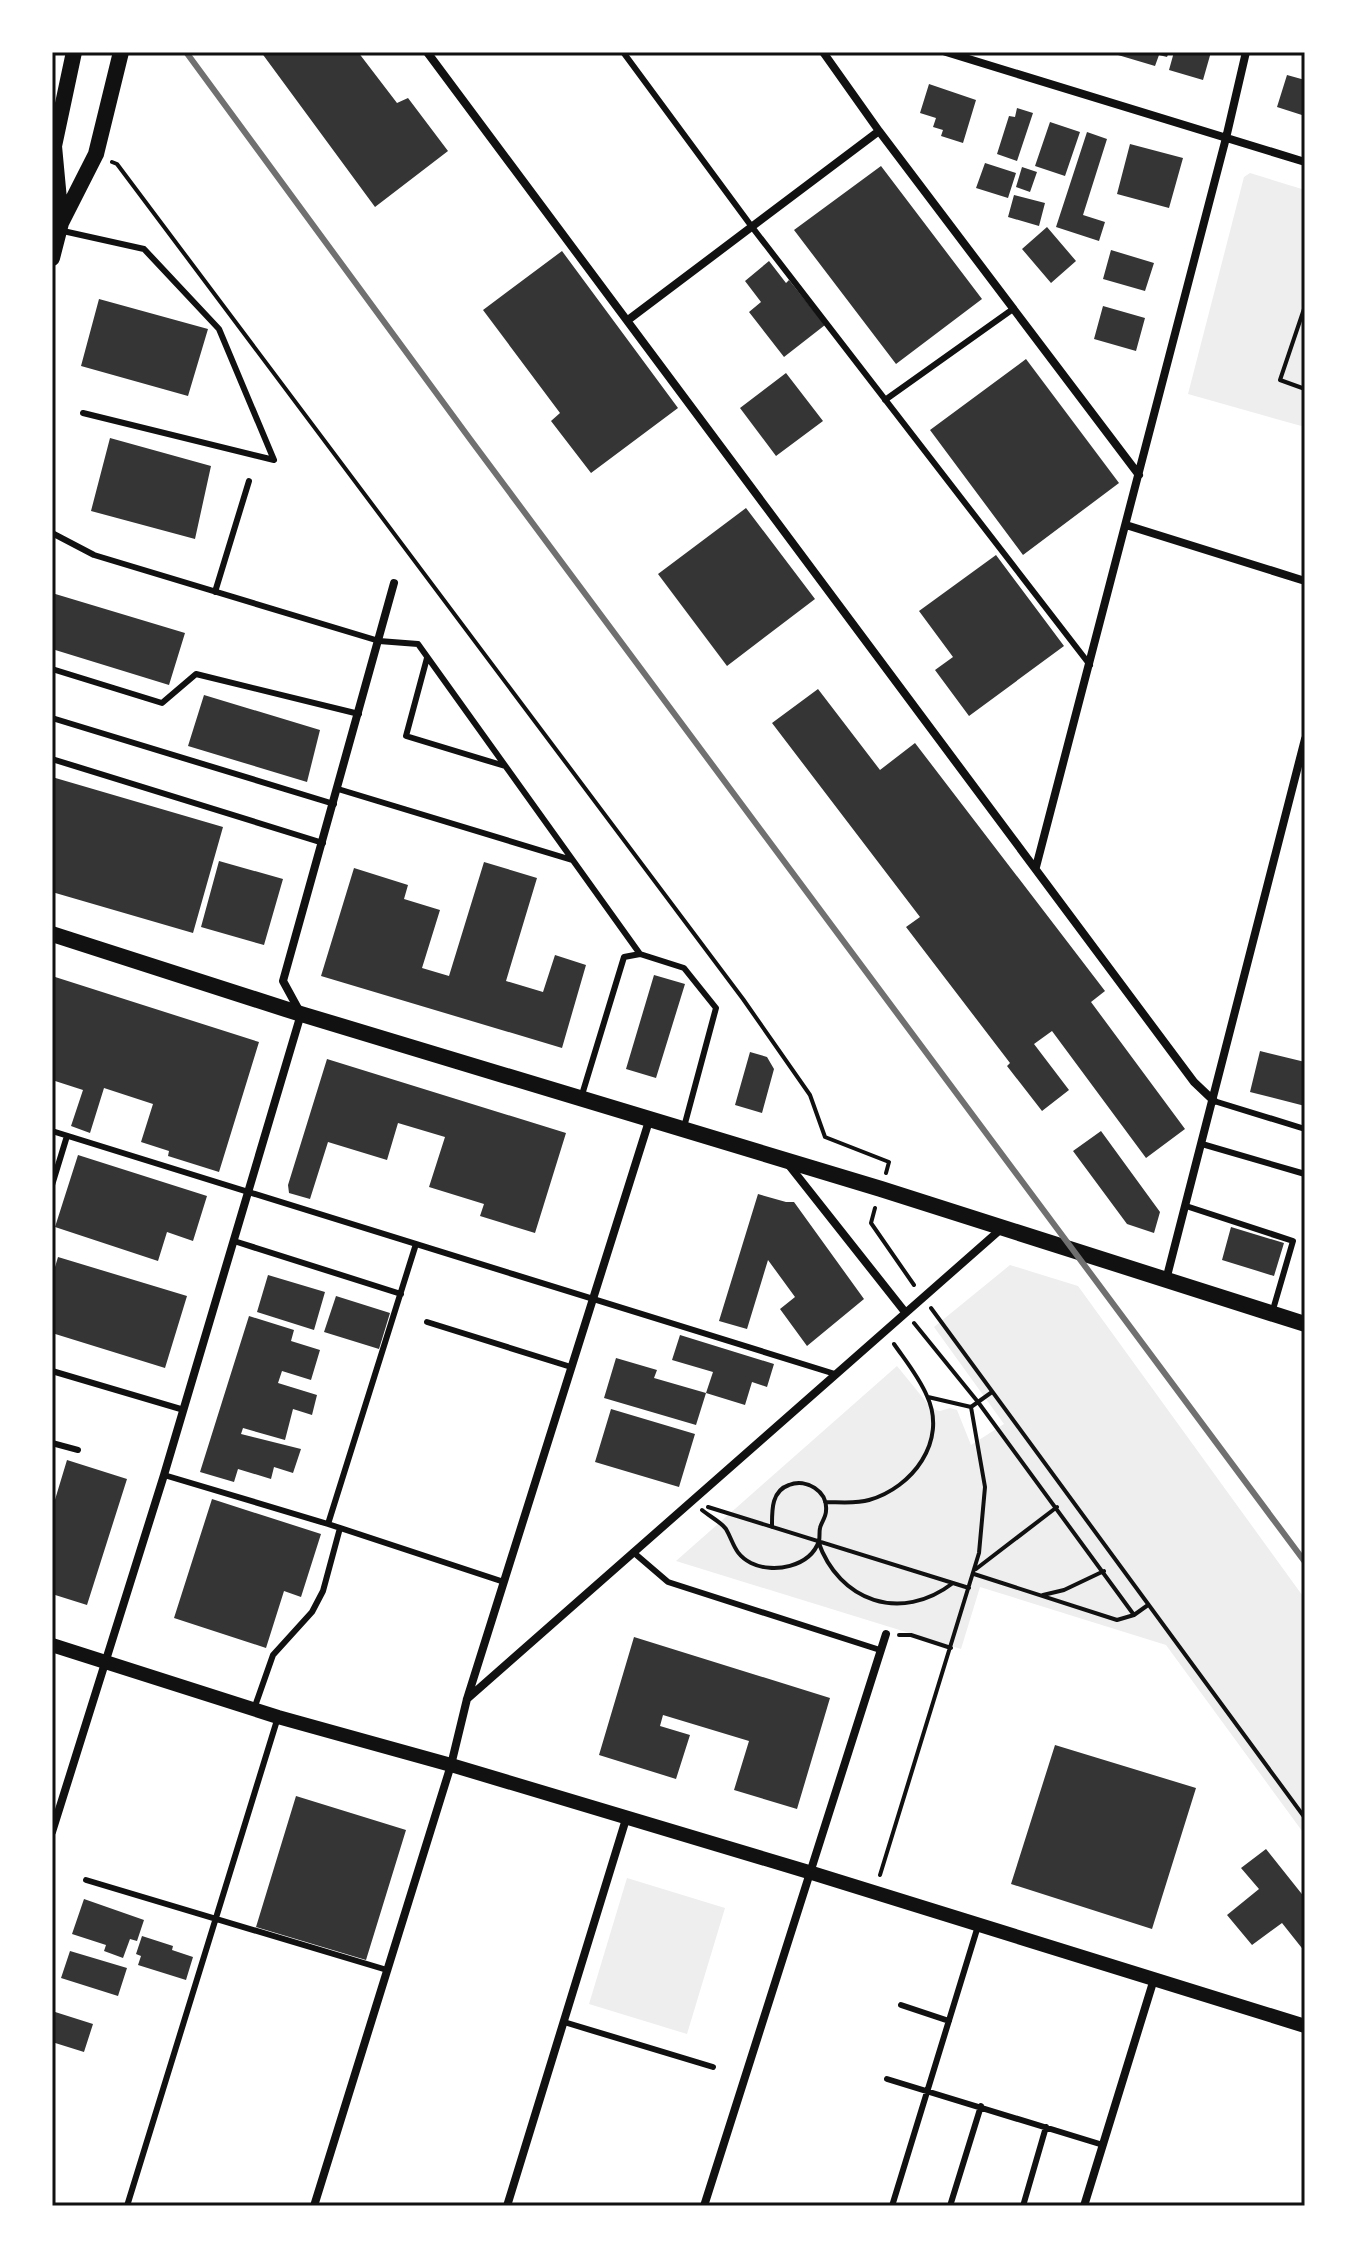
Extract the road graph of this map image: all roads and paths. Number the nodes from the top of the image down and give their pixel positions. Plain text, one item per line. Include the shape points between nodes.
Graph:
1 (74, 52) edge
2 (121, 52) edge
3 (427, 52) edge
4 (623, 52) edge
5 (823, 52) edge
6 (946, 52) edge
7 (1246, 52) edge
8 (879, 131) junction
9 (1226, 138) junction
10 (1305, 162) edge
11 (57, 224) edge
12 (752, 227) junction
13 (52, 258) edge
14 (1305, 306) edge
15 (1013, 309) junction
16 (628, 320) junction
17 (1305, 389) edge
18 (885, 400) junction
19 (83, 413) dead end
20 (1139, 475) junction
21 (249, 481) dead end
22 (1126, 525) junction
23 (52, 533) edge
24 (1305, 581) edge
25 (394, 583) dead end
26 (215, 592) junction
27 (379, 641) junction
28 (427, 658) junction
29 (1090, 665) junction
30 (52, 669) edge
31 (359, 714) junction
32 (52, 718) edge
33 (1305, 739) edge
34 (52, 759) edge
35 (505, 766) junction
36 (338, 789) junction
37 (334, 804) junction
38 (323, 843) junction
39 (574, 861) junction
40 (1036, 867) junction
41 (52, 934) edge
42 (640, 954) junction
43 (301, 1014) junction
44 (580, 1099) junction
45 (1214, 1101) junction
46 (649, 1121) junction
47 (1305, 1129) edge
48 (52, 1131) edge
49 (683, 1131) junction
50 (67, 1136) junction
51 (1202, 1144) junction
52 (785, 1160) junction
53 (54, 1174) edge
54 (1305, 1174) edge
55 (52, 1185) edge
56 (248, 1193) junction
57 (1186, 1206) junction
58 (1001, 1229) junction
59 (234, 1241) junction
60 (416, 1244) junction
61 (1166, 1281) junction
62 (401, 1294) junction
63 (593, 1300) junction
64 (905, 1312) junction
65 (1272, 1313) junction
66 (427, 1322) dead end
67 (1305, 1324) edge
68 (885, 1330) junction
69 (571, 1367) junction
70 (52, 1371) edge
71 (835, 1374) junction
72 (992, 1392) dead end
73 (928, 1397) junction
74 (978, 1402) junction
75 (971, 1407) junction
76 (184, 1410) junction
77 (52, 1443) edge
78 (78, 1450) dead end
79 (164, 1475) junction
80 (690, 1502) junction
81 (825, 1502) junction
82 (1057, 1507) junction
83 (328, 1524) junction
84 (772, 1527) junction
85 (340, 1528) junction
86 (818, 1541) junction
87 (633, 1552) junction
88 (1104, 1571) junction
89 (974, 1572) junction
90 (504, 1582) junction
91 (953, 1583) junction
92 (969, 1588) junction
93 (1040, 1595) junction
94 (1148, 1605) dead end
95 (1134, 1615) junction
96 (886, 1634) joint
97 (52, 1645) edge
98 (951, 1648) junction
99 (880, 1650) junction
100 (104, 1662) junction
101 (467, 1699) junction
102 (254, 1709) junction
103 (278, 1717) junction
104 (451, 1765) junction
105 (55, 1813) edge
106 (626, 1819) junction
107 (52, 1832) edge
108 (812, 1873) junction
109 (86, 1880) dead end
110 (875, 1893) junction
111 (216, 1918) junction
112 (978, 1926) junction
113 (387, 1970) junction
114 (1154, 1979) junction
115 (901, 2005) dead end
116 (949, 2021) junction
117 (564, 2022) junction
118 (1305, 2026) edge
119 (713, 2067) dead end
120 (887, 2079) dead end
121 (928, 2089) junction
122 (981, 2106) junction
123 (1046, 2127) junction
124 (1103, 2145) junction
125 (127, 2206) edge
126 (314, 2206) edge
127 (507, 2206) edge
128 (704, 2206) edge
129 (892, 2206) edge
130 (950, 2206) edge
131 (1023, 2206) edge
132 (1084, 2206) edge

1 - 11 main road via 54,146
2 - 11 main road via 96,154
3 - 16 street
4 - 12 lane
5 - 8 street
6 - 9 street
7 - 9 street
8 - 12 street
8 - 15 street
9 - 10 street
9 - 20 street
11 - 13 main road
11 - 19 lane via 144,249 209,317 219,329 274,460
12 - 16 street
12 - 18 lane
14 - 17 path via 1280,380
15 - 18 lane
15 - 20 street
16 - 40 street
18 - 29 lane
20 - 22 street
21 - 26 lane
22 - 24 street
22 - 29 street
23 - 26 lane via 94,555
25 - 27 street
26 - 27 lane
27 - 28 lane via 418,644
27 - 31 street
28 - 35 lane
28 - 35 lane via 406,736
29 - 40 street
30 - 31 lane via 162,703 196,674
31 - 36 street
32 - 37 lane
33 - 45 street
34 - 38 lane
35 - 39 lane
36 - 37 street
36 - 39 lane
37 - 38 street
38 - 43 street via 283,981
39 - 42 lane
40 - 45 street via 1194,1082
41 - 43 main road
42 - 44 lane via 624,957
42 - 49 lane via 684,968 716,1008
43 - 44 main road
43 - 56 street
44 - 46 main road
45 - 47 lane
45 - 51 street
46 - 49 main road
46 - 63 street
48 - 50 lane
49 - 52 main road
50 - 53 lane
50 - 56 lane
51 - 54 lane
51 - 57 street
52 - 58 main road
52 - 64 street
53 - 55 lane
56 - 59 street
56 - 60 lane
57 - 61 street
57 - 65 lane via 1293,1241
58 - 61 main road
58 - 64 street
59 - 62 lane
59 - 76 street
60 - 62 lane
60 - 63 lane
61 - 65 main road
62 - 83 lane
63 - 69 street
63 - 71 lane
64 - 68 street
64 - 74 path
65 - 67 main road
66 - 69 lane
68 - 71 street
68 - 73 path
69 - 90 street
70 - 76 lane
71 - 80 street
72 - 74 path
73 - 75 path
73 - 81 path via 930,1446 915,1472 888,1493 866,1501
74 - 75 path
74 - 82 path
75 - 89 path via 986,1499
76 - 79 street
77 - 78 lane
79 - 83 lane
79 - 100 street
80 - 84 path
80 - 86 path via 725,1528 738,1553 762,1567 790,1566
80 - 87 street
81 - 84 path via 814,1486 784,1486 774,1498
81 - 86 path
82 - 88 path
82 - 89 path
83 - 85 lane
84 - 86 path
85 - 90 lane
85 - 102 lane via 323,1591 312,1612 273,1655
86 - 91 path
86 - 91 path via 835,1575 868,1599 905,1603
87 - 99 lane via 668,1582
87 - 101 street
88 - 93 path
88 - 95 path
89 - 92 path
89 - 93 path
90 - 101 street
91 - 92 path
92 - 98 path
93 - 95 path via 1117,1620
94 - 95 path
96 - 98 path via 911,1635
96 - 99 street
97 - 100 street
98 - 110 path
99 - 108 street
100 - 102 street
100 - 105 street
101 - 104 street
102 - 103 street
103 - 104 street
103 - 111 lane
104 - 106 street
104 - 113 street
105 - 107 street
106 - 108 street
106 - 117 street
108 - 110 street
108 - 128 street
109 - 111 lane
110 - 112 street
111 - 113 lane
111 - 125 lane
112 - 114 street
112 - 116 lane
113 - 126 street
114 - 118 street
114 - 124 street
115 - 116 lane
116 - 121 lane
117 - 119 lane
117 - 127 street
120 - 121 lane
121 - 122 lane
121 - 129 lane
122 - 123 lane
122 - 130 lane
123 - 124 lane
123 - 131 lane
124 - 132 street

